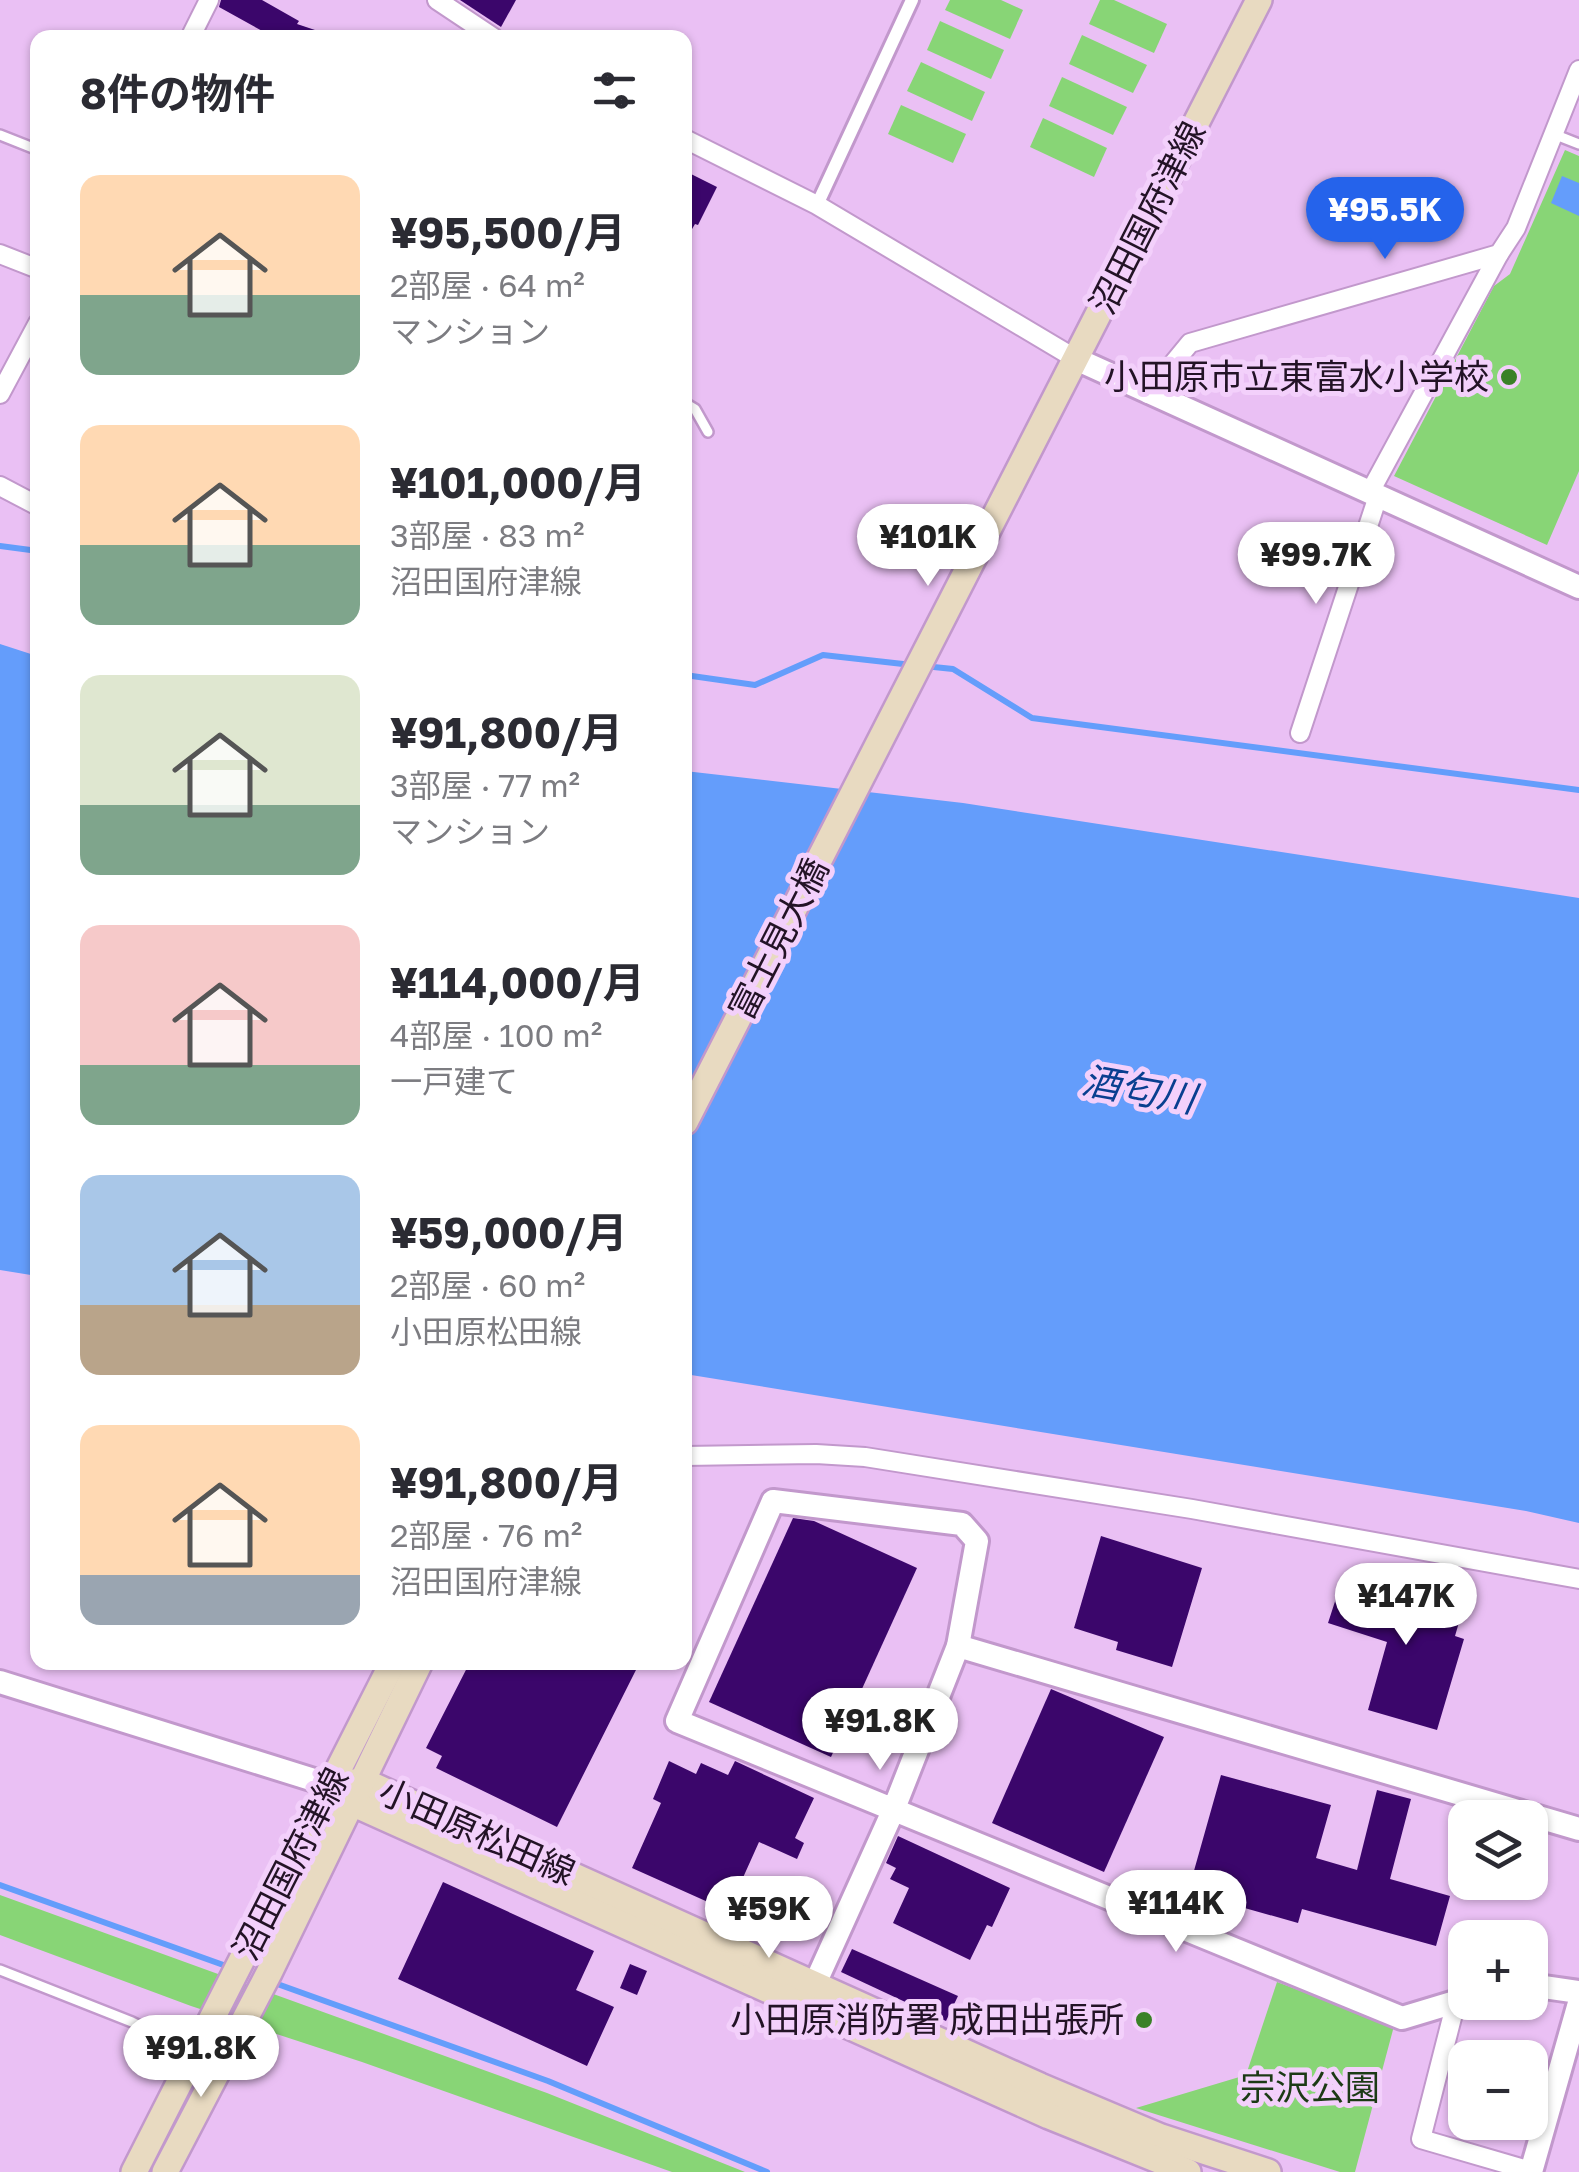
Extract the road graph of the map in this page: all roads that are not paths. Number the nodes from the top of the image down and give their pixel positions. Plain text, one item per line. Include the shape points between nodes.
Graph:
1 (209, 0) edge
2 (437, 0) edge
3 (912, 0) edge
4 (1259, 0) edge
5 (194, 30) edge
6 (482, 30) edge
7 (1579, 70) edge
8 (0, 134) edge
9 (1556, 135) junction
10 (692, 143) edge
11 (1579, 144) edge
12 (30, 147) edge
13 (817, 205) junction
14 (0, 254) edge
15 (1499, 254) junction
16 (30, 266) edge
17 (30, 338) edge
18 (1076, 358) junction
19 (0, 394) edge
20 (1148, 394) junction
21 (692, 406) edge
22 (708, 432) dead end
23 (0, 486) edge
24 (1374, 494) junction
25 (30, 502) edge
26 (1579, 587) edge
27 (1300, 733) dead end
28 (873, 757) joint
29 (692, 1108) edge
30 (692, 1456) edge
31 (1579, 1579) edge
32 (958, 1646) junction
33 (389, 1670) edge
34 (416, 1670) edge
35 (0, 1682) edge
36 (330, 1785) junction
37 (358, 1792) junction
38 (893, 1811) junction
39 (1579, 1829) edge
40 (0, 1970) edge
41 (1548, 1988) edge
42 (1579, 1992) edge
43 (810, 1996) junction
44 (1579, 2002) edge
45 (1448, 2004) edge
46 (1455, 2020) edge
47 (194, 2054) junction
48 (1531, 2171) edge
49 (134, 2172) edge
50 (164, 2172) edge
51 (1188, 2172) edge
52 (1268, 2172) edge

1 - 5 street
2 - 6 street
3 - 13 street
4 - 18 main road, 沼田国府津線
7 - 9 street
8 - 12 lane
9 - 11 lane
9 - 15 street
10 - 13 street
13 - 18 street
14 - 16 street
15 - 20 street via 1190,343
15 - 24 street
17 - 19 street
18 - 20 street
18 - 28 main road, 沼田国府津線
20 - 24 street
21 - 22 lane
23 - 25 street
24 - 26 street
24 - 27 street
28 - 29 main road, 富士見大橋
30 - 31 street via 866,1457
32 - 38 street
32 - 38 street via 977,1540 962,1524 773,1501 677,1721
32 - 39 street
33 - 36 main road, 沼田国府津線
34 - 37 main road, 沼田国府津線
35 - 36 street
36 - 37 main road, 小田原松田線
36 - 47 main road, 沼田国府津線
37 - 43 main road, 小田原松田線
37 - 50 main road, 沼田国府津線
38 - 43 street
38 - 45 street via 1402,2018
40 - 47 lane
41 - 42 street
43 - 51 main road, 小田原松田線 via 1049,2116
43 - 52 main road, 小田原松田線 via 1161,2137
44 - 48 street
46 - 48 street via 1421,2139
47 - 49 main road, 沼田国府津線

